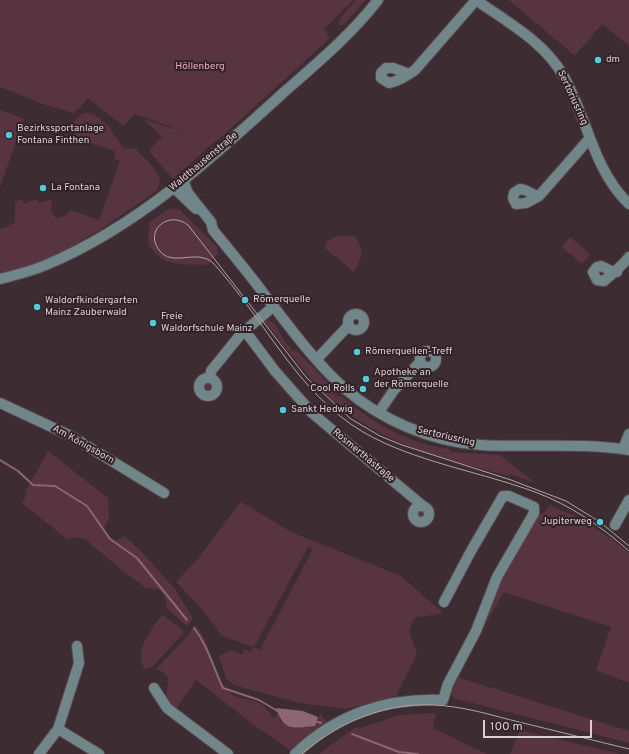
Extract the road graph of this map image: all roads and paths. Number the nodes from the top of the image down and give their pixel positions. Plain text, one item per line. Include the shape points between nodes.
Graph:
1 (378, 0) edge
2 (476, 0) edge
3 (409, 74) dead end
4 (590, 138) junction
5 (183, 180) junction
6 (174, 188) junction
7 (539, 196) dead end
8 (629, 204) edge
9 (211, 222) junction
10 (629, 257) edge
11 (617, 272) dead end
12 (0, 279) edge
13 (274, 306) junction
14 (349, 325) dead end
15 (245, 330) junction
16 (317, 359) junction
17 (420, 362) dead end
18 (210, 378) dead end
19 (0, 403) edge
20 (379, 412) junction
21 (629, 434) edge
22 (626, 450) edge
23 (164, 492) dead end
24 (629, 500) edge
25 (423, 506) dead end
26 (615, 525) dead end
27 (444, 602) dead end
28 (76, 646) dead end
29 (154, 688) dead end
30 (58, 729) junction
31 (39, 754) edge
32 (99, 754) edge
33 (228, 754) edge
34 (295, 754) edge

1 - 5 street, Waldthausenstraße via 338,44
2 - 3 street, Sertoriusring
2 - 4 street, Sertoriusring via 532,39 553,60 563,75
4 - 7 street, Sertoriusring
4 - 8 street, Sertoriusring via 610,179
5 - 6 street, Waldthausenstraße
5 - 9 street, Sertoriusring via 188,193
6 - 9 street, Sertoriusring
6 - 12 street, Waldthausenstraße via 129,221 86,246 45,266
9 - 13 street, Sertoriusring via 213,230
10 - 11 street
13 - 15 street
13 - 16 street, Sertoriusring
14 - 16 street
15 - 18 street via 211,371
15 - 25 street, Rosmerthastraße via 275,371 312,413
16 - 20 street, Sertoriusring via 344,388
17 - 20 street via 394,390
19 - 23 street, Am Königsborn via 71,436
20 - 22 street, Sertoriusring via 421,432 464,443 579,445
21 - 22 street, Sertoriusring
24 - 26 street
27 - 34 street via 503,496 509,496 534,507 534,513 497,577 476,631 448,684 444,700 399,701 355,714 330,726
28 - 30 street via 79,663
29 - 33 street via 167,708
30 - 31 street
30 - 32 street

